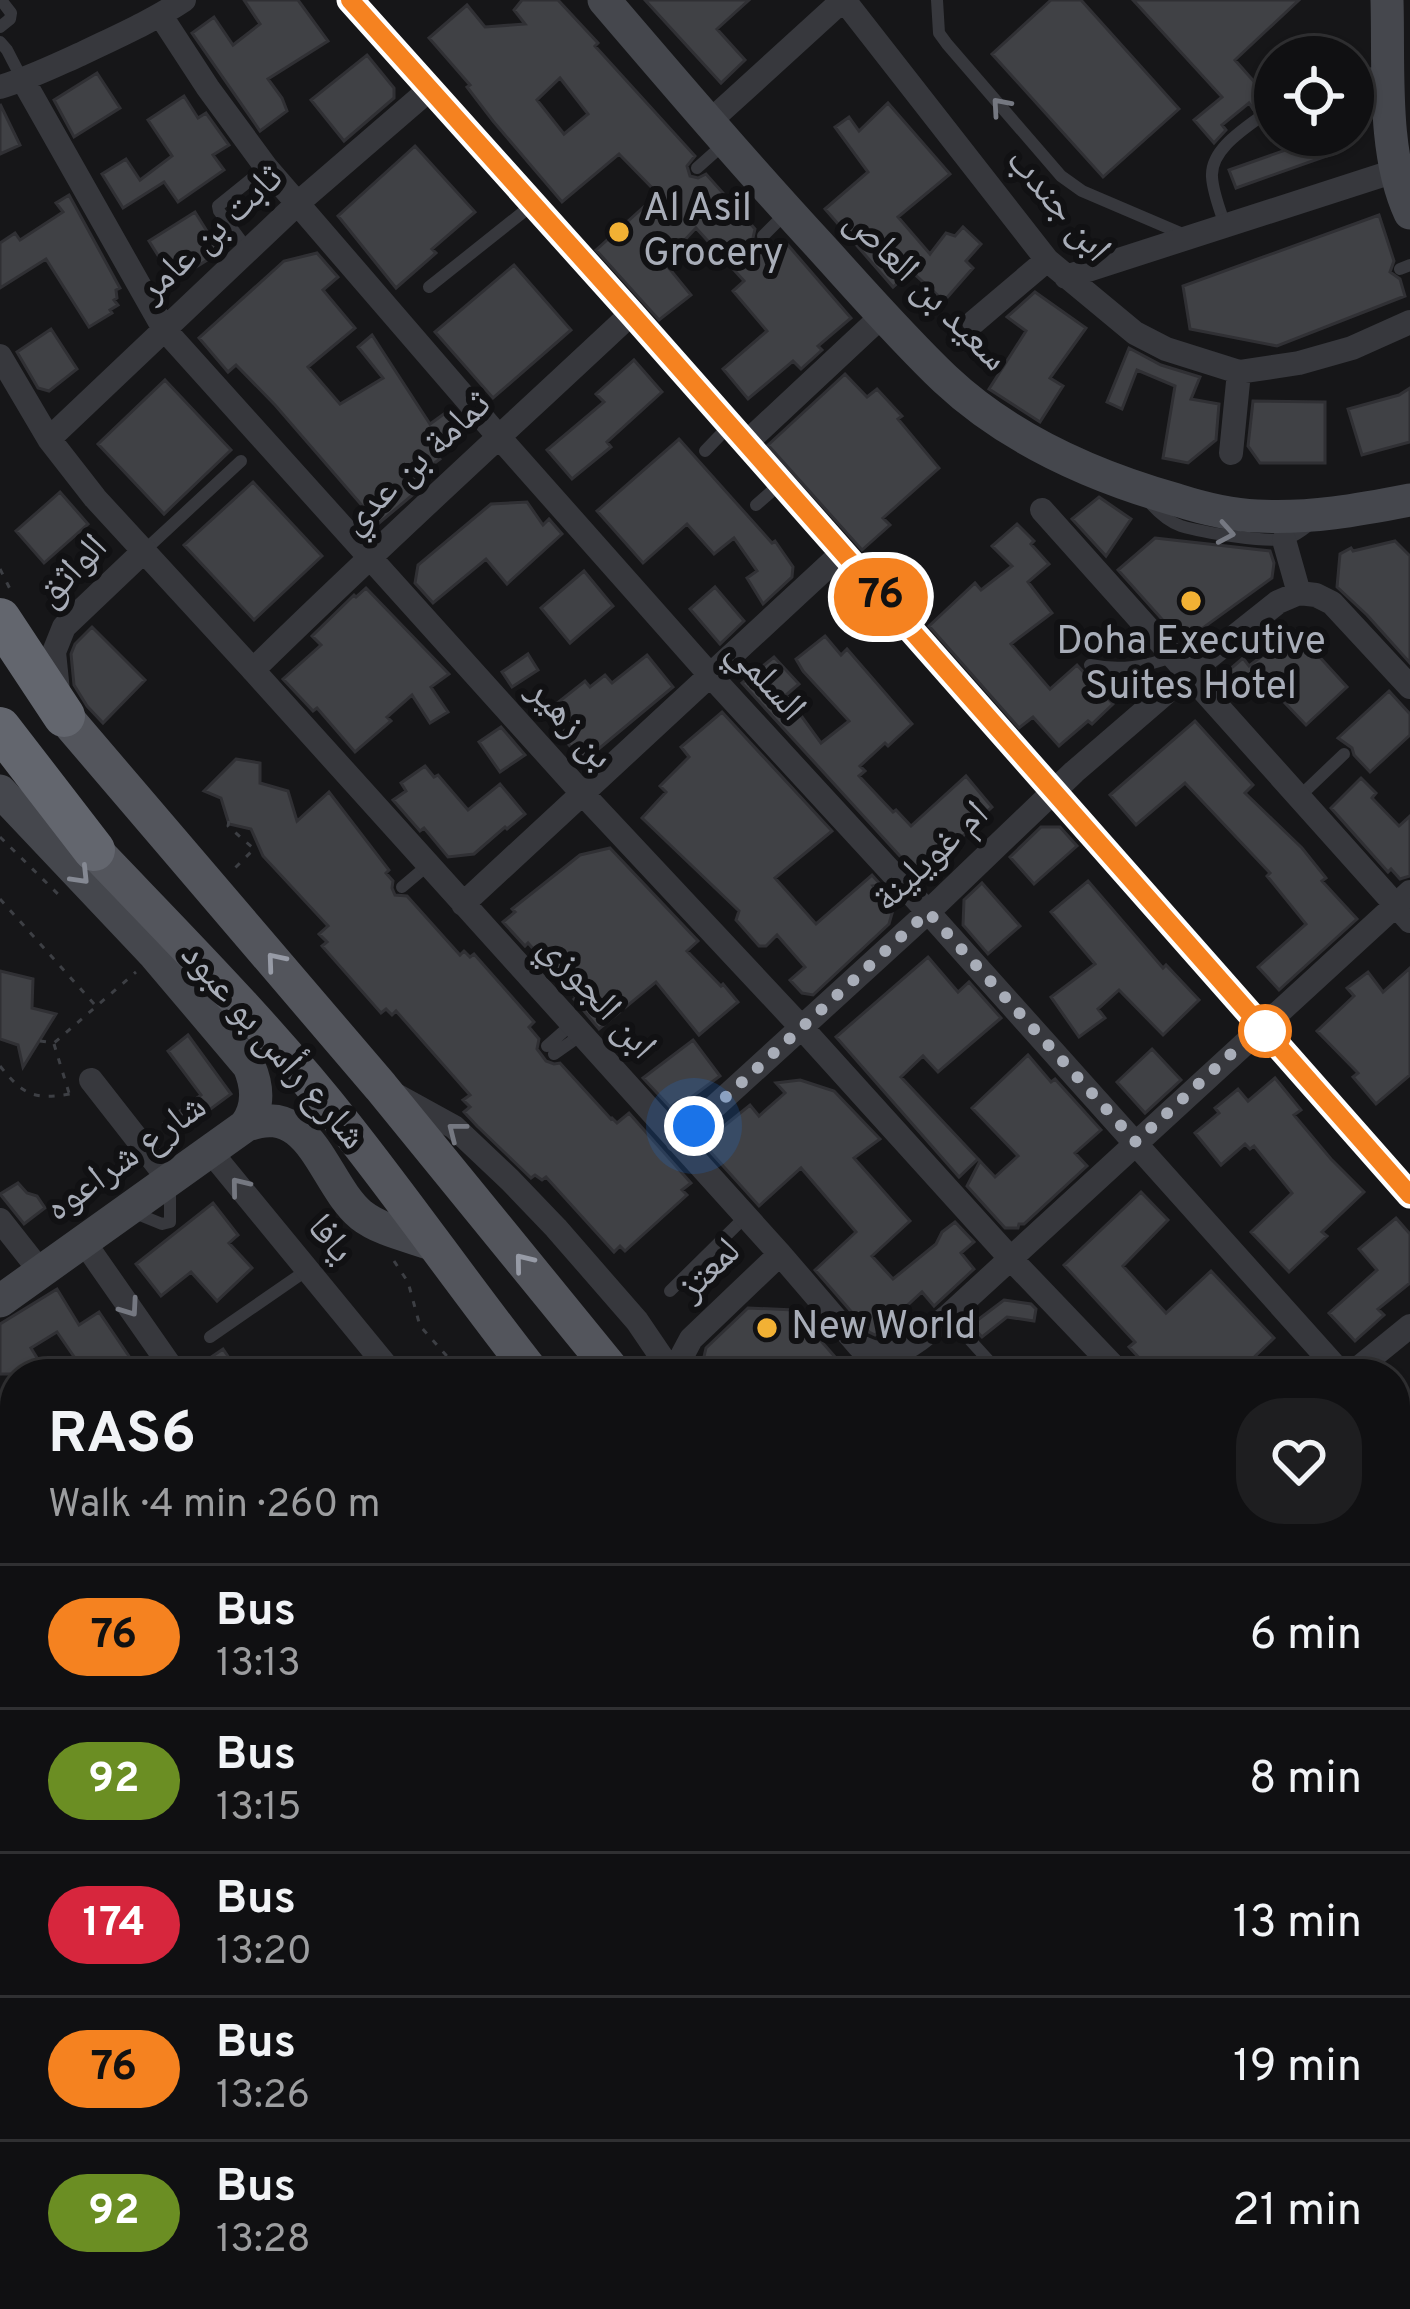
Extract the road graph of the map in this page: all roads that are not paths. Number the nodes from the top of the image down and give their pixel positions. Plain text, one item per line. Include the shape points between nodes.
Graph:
1 (1, 0) edge
2 (184, 0) edge
3 (350, 0) edge
4 (604, 0) edge
5 (844, 0) edge
6 (938, 0) edge
7 (1387, 0) edge
8 (161, 16) junction
9 (0, 27) edge
10 (0, 42) edge
11 (1389, 71) junction
12 (1374, 73) edge
13 (11, 83) edge
14 (430, 89) junction
15 (1254, 123) edge
16 (717, 132) junction
17 (266, 167) junction
18 (697, 168) dead end
19 (1395, 171) junction
20 (298, 202) junction
21 (533, 204) junction
22 (788, 211) junction
23 (1410, 214) edge
24 (1225, 226) junction
25 (763, 236) dead end
26 (1190, 237) junction
27 (248, 250) junction
28 (1056, 268) junction
29 (429, 287) dead end
30 (632, 314) junction
31 (883, 316) junction
32 (974, 322) dead end
33 (1410, 322) edge
34 (164, 329) junction
35 (0, 356) edge
36 (1240, 372) junction
37 (738, 434) junction
38 (500, 437) junction
39 (49, 439) junction
40 (705, 451) dead end
41 (1231, 453) dead end
42 (241, 461) dead end
43 (782, 483) junction
44 (1136, 489) junction
45 (1410, 500) edge
46 (756, 505) dead end
47 (1042, 510) dead end
48 (1321, 515) junction
49 (1284, 540) junction
50 (145, 550) junction
51 (842, 553) junction
52 (369, 557) junction
53 (1299, 593) junction
54 (0, 619) edge
55 (0, 643) edge
56 (1183, 664) junction
57 (1090, 665) dead end
58 (253, 670) junction
59 (710, 675) junction
60 (1410, 687) edge
61 (64, 716) junction
62 (0, 728) edge
63 (1344, 754) dead end
64 (0, 766) edge
65 (0, 791) edge
66 (1054, 791) junction
67 (582, 794) junction
68 (1300, 796) junction
69 (94, 850) junction
70 (428, 865) junction
71 (401, 887) dead end
72 (463, 904) junction
73 (1405, 906) edge
74 (928, 912) junction
75 (1261, 1026) junction
76 (802, 1028) junction
77 (576, 1029) junction
78 (551, 1050) dead end
79 (249, 1066) junction
80 (92, 1080) road end
81 (381, 1087) junction
82 (245, 1126) junction
83 (303, 1135) junction
84 (677, 1142) junction
85 (1136, 1142) junction
86 (210, 1151) junction
87 (170, 1180) junction
88 (1410, 1195) edge
89 (746, 1216) junction
90 (0, 1220) edge
91 (84, 1242) junction
92 (432, 1244) junction
93 (780, 1254) junction
94 (1011, 1259) junction
95 (307, 1270) junction
96 (41, 1272) junction
97 (670, 1292) dead end
98 (0, 1301) edge
99 (948, 1316) junction
100 (1410, 1326) edge
101 (210, 1337) dead end
102 (650, 1339) junction
103 (691, 1339) junction
104 (166, 1359) edge
105 (381, 1359) edge
106 (521, 1359) edge
107 (603, 1359) edge
108 (665, 1359) edge
109 (681, 1359) edge
110 (987, 1359) edge
111 (1115, 1359) edge
112 (1333, 1359) edge
113 (1367, 1359) edge

1 - 9 lane via 11,13
2 - 8 street
3 - 14 street
4 - 16 street, سعيد بن العاص
5 - 16 street
5 - 28 street, ابن جندب
26 -> 6 lane via 1061,176 939,33
7 - 11 street
8 - 13 street
8 - 17 street, السلمي
10 - 13 lane
11 - 12 lane
11 - 19 street
13 - 34 street, بن زهير
14 - 20 street, ثابت بن عامر
14 - 21 street
15 - 24 lane via 1216,157 1212,181
16 - 18 lane
16 - 22 street, سعيد بن العاص
17 - 20 street, السلمي
17 - 27 lane via 218,206
19 - 23 street
19 - 24 street
20 - 27 street, ثابت بن عامر
20 - 38 street, السلمي
21 - 29 lane
21 - 30 street
22 - 25 lane
22 - 31 street, سعيد بن العاص
24 - 26 street
26 - 28 street
27 - 34 street, ثابت بن عامر
28 - 32 street
28 - 36 street, ابن جندب via 1135,333
30 - 37 street
30 - 38 street, ثمامة بن عدي
31 - 37 street
31 - 44 street, سعيد بن العاص via 1008,429
33 - 36 street, ابن جندب via 1352,348
34 - 39 street, ثابت بن عامر
34 - 52 street, بن زهير
35 - 39 street, ابن الجوزي
36 - 41 street
37 - 40 lane
37 - 43 street
38 - 52 street, ثمامة بن عدي
38 - 59 street, السلمي
39 - 50 street, ابن الجوزي
42 - 50 lane
43 - 46 lane
43 - 51 street
44 - 48 street, سعيد بن العاص via 1251,516
44 -> 49 lane via 1179,525
45 - 48 street, سعيد بن العاص
47 - 56 street
48 - 49 lane
49 - 53 street
50 - 58 street, ابن الجوزي
50 - 61 street, الواثق via 60,634 54,664
51 - 59 street
51 - 66 street
52 - 58 street, ثمامة بن عدي
52 - 67 street, بن زهير
53 - 56 street, ام غويلينة
53 - 60 street via 1332,602 1372,660
54 - 61 highway
55 - 61 highway, شارع رأس بو عبود
56 - 57 lane
56 - 66 street, ام غويلينة
56 - 68 street
58 - 70 street, ابن الجوزي
59 - 67 street
59 - 74 street, السلمي
81 -> 61 main road, شارع رأس بو عبود
62 - 69 highway, شارع رأس بو عبود
63 - 68 lane
64 - 69 highway
65 -> 79 street, شارع شراعوه
66 - 74 street, ام غويلينة
66 - 75 street
67 - 72 street
67 - 76 street, بن زهير
68 - 73 street
69 - 92 main road, شارع رأس بو عبود via 252,1015
70 - 71 lane
70 - 72 street, ابن الجوزي
72 - 77 street, ابن الجوزي
73 - 75 street, ابن الجوزي
74 - 76 street, ام غويلينة
74 - 85 street, السلمي
75 - 85 street, ابن الجوزي
75 - 88 street
76 - 84 street, ام غويلينة
76 - 94 street, بن زهير
77 - 78 lane
77 - 84 street, ابن الجوزي
79 - 82 street, شارع شراعوه via 256,1100
79 - 83 street, شارع رأس بو عبود
80 - 87 street
102 -> 81 street, شارع رأس بو عبود via 454,1126
107 -> 81 main road, شارع رأس بو عبود
82 - 83 street, شارع شراعوه via 278,1121
82 - 86 street, شارع شراعوه
83 - 92 street via 364,1218
84 - 89 street, ابن الجوزي
85 - 94 street, ابن الجوزي
85 - 112 street, السلمي
86 - 87 street, شارع شراعوه
95 -> 86 street, يافا
87 - 91 street, شارع شراعوه
89 - 93 street, ابن الجوزي
89 - 97 lane
90 - 96 street
91 - 96 street, شارع شراعوه
91 -> 104 street
92 - 106 main road, شارع رأس بو عبود
93 - 99 street, ابن الجوزي via 873,1354 903,1351
93 - 103 street, لمعتز
94 - 99 street, ابن الجوزي
94 - 111 street, بن زهير
95 - 101 lane
95 - 105 street, يافا
96 - 98 street, شارع شراعوه
99 - 110 lane
100 - 113 street
102 - 103 street, لمعتز
102 - 108 street, شارع رأس بو عبود
103 - 109 street, لمعتز

